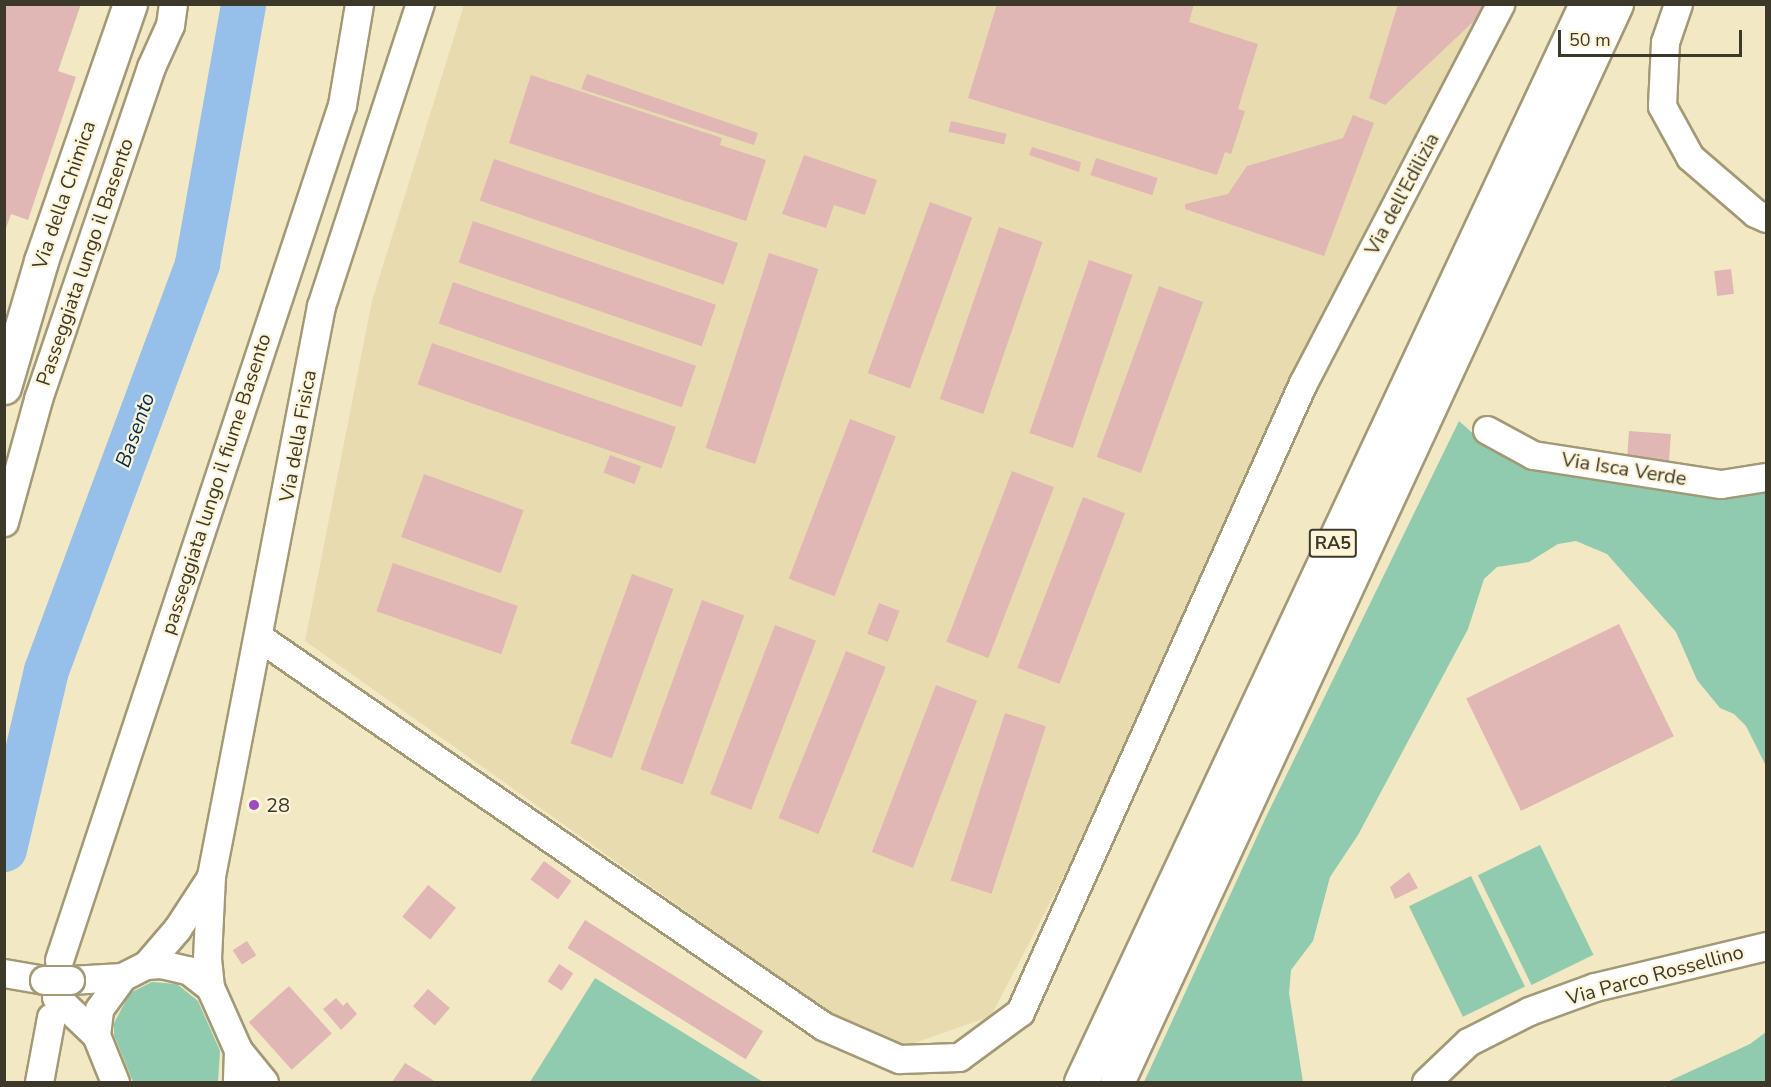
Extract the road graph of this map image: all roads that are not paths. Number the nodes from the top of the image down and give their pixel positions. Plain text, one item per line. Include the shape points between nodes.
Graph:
1 (130, 4) edge
2 (173, 4) edge
3 (359, 4) edge
4 (420, 4) edge
5 (1500, 4) edge
6 (1586, 4) edge
7 (1616, 4) edge
8 (1678, 4) edge
9 (1767, 218) edge
10 (4, 387) edge
11 (1487, 430) dead end
12 (1767, 477) edge
13 (4, 522) edge
14 (260, 638) junction
15 (211, 876) junction
16 (1767, 946) edge
17 (59, 960) dead end
18 (146, 965) junction
19 (4, 972) edge
20 (122, 977) junction
21 (34, 980) junction
22 (210, 987) junction
23 (51, 1017) dead end
24 (96, 1035) junction
25 (238, 1050) junction
26 (39, 1083) edge
27 (115, 1083) edge
28 (237, 1083) edge
29 (264, 1083) edge
30 (1081, 1083) edge
31 (1117, 1083) edge
32 (1426, 1083) edge

1 - 10 main road, Via della Chimica via 41,261
2 - 13 street, Passeggiata lungo il Basento via 170,25 147,78 38,399
3 - 17 street, passeggiata lungo il fiume Basento via 342,105
4 - 14 street, Via della Fisica via 321,306
5 - 14 street, Via dell'Edilizia via 1303,383 1020,1012 960,1057 899,1059 823,1026
6 - 30 main road, RA5
7 - 31 main road, RA5
8 - 9 street via 1665,42 1662,106 1690,157 1755,213
11 - 12 street, Via Isca Verde via 1533,454 1721,484
14 - 15 street, Via della Fisica
15 - 18 street via 177,929
15 - 22 street via 207,958
16 - 32 street, Via Parco Rossellino via 1595,987 1528,1011 1468,1042
18 - 20 street
18 - 22 street via 188,970
19 - 21 street
20 - 21 street, bridge
20 - 24 street via 102,1003
21 - 24 street
22 - 25 street
23 - 26 street
24 - 27 street
25 - 28 street
25 - 29 street

